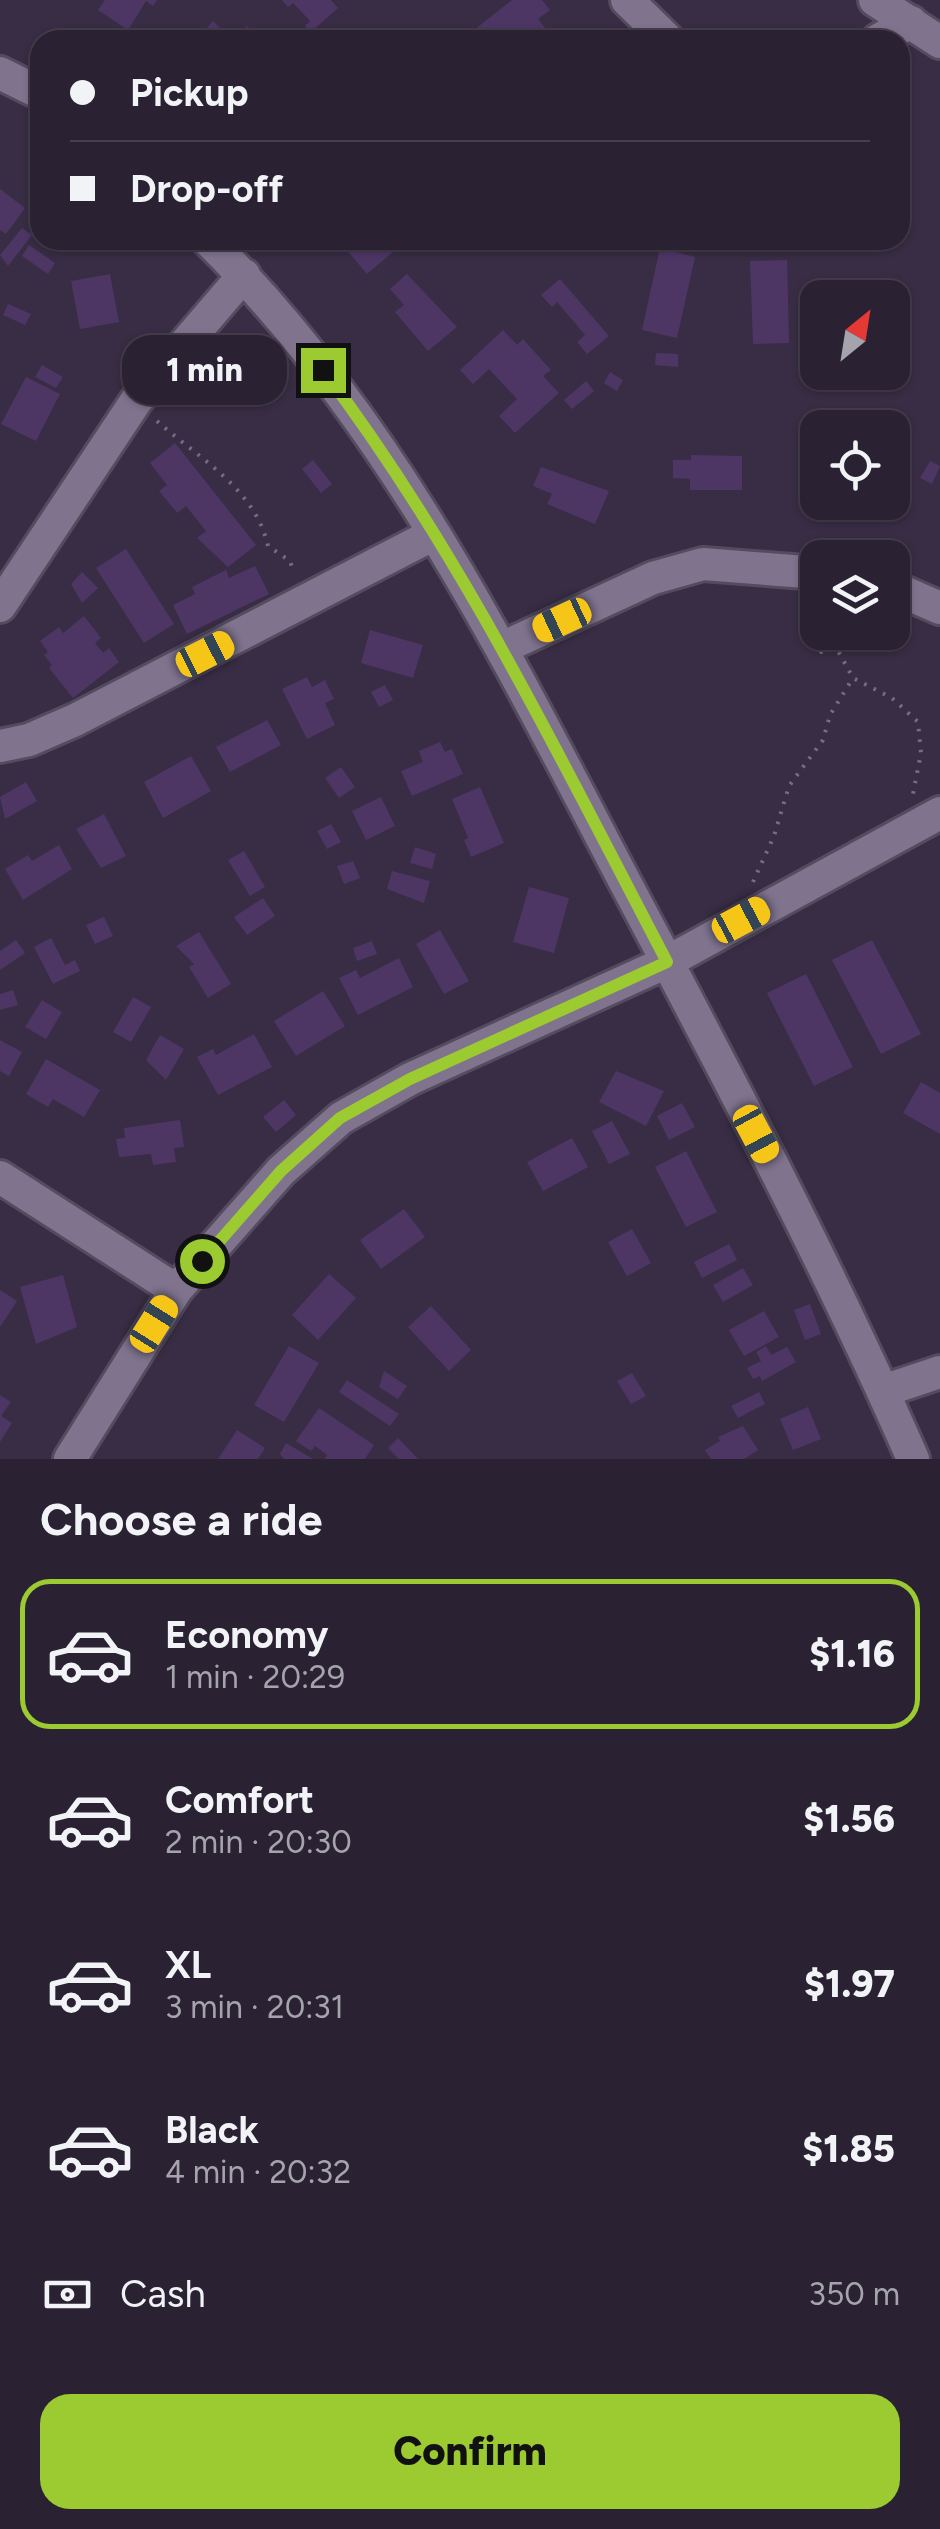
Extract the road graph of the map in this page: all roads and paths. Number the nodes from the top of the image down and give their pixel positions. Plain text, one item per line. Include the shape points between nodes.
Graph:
1 (627, 0) edge
2 (875, 0) edge
3 (910, 22) junction
4 (658, 30) edge
5 (896, 30) edge
6 (940, 42) edge
7 (0, 73) edge
8 (30, 88) edge
9 (218, 250) edge
10 (244, 275) junction
11 (136, 401) junction
12 (432, 535) junction
13 (800, 570) edge
14 (910, 595) edge
15 (304, 604) junction
16 (0, 606) edge
17 (940, 608) edge
18 (502, 648) junction
19 (839, 650) edge
20 (853, 678) junction
21 (0, 746) edge
22 (928, 820) edge
23 (741, 920) junction
24 (667, 962) junction
25 (0, 1176) edge
26 (176, 1290) junction
27 (940, 1372) edge
28 (883, 1391) junction
29 (70, 1459) edge
30 (912, 1459) edge

1 - 4 street
2 - 3 street
3 - 5 street
3 - 6 street
7 - 8 street
9 - 10 street
10 - 11 street
10 - 12 street via 376,441
11 - 15 path via 213,462 264,525 268,546 290,561
11 - 16 street
12 - 15 street
12 - 18 street
13 - 18 street via 703,564 653,578
14 - 17 street
15 - 21 street via 74,720
18 - 24 street
19 - 20 path
20 - 22 path via 892,698 918,722 922,754 906,807
20 - 23 path via 823,740 789,786
22 - 23 street
23 - 24 street
24 - 26 street via 410,1079 340,1118 281,1171
24 - 28 street
25 - 26 street
26 - 29 street
27 - 28 street
28 - 30 street

